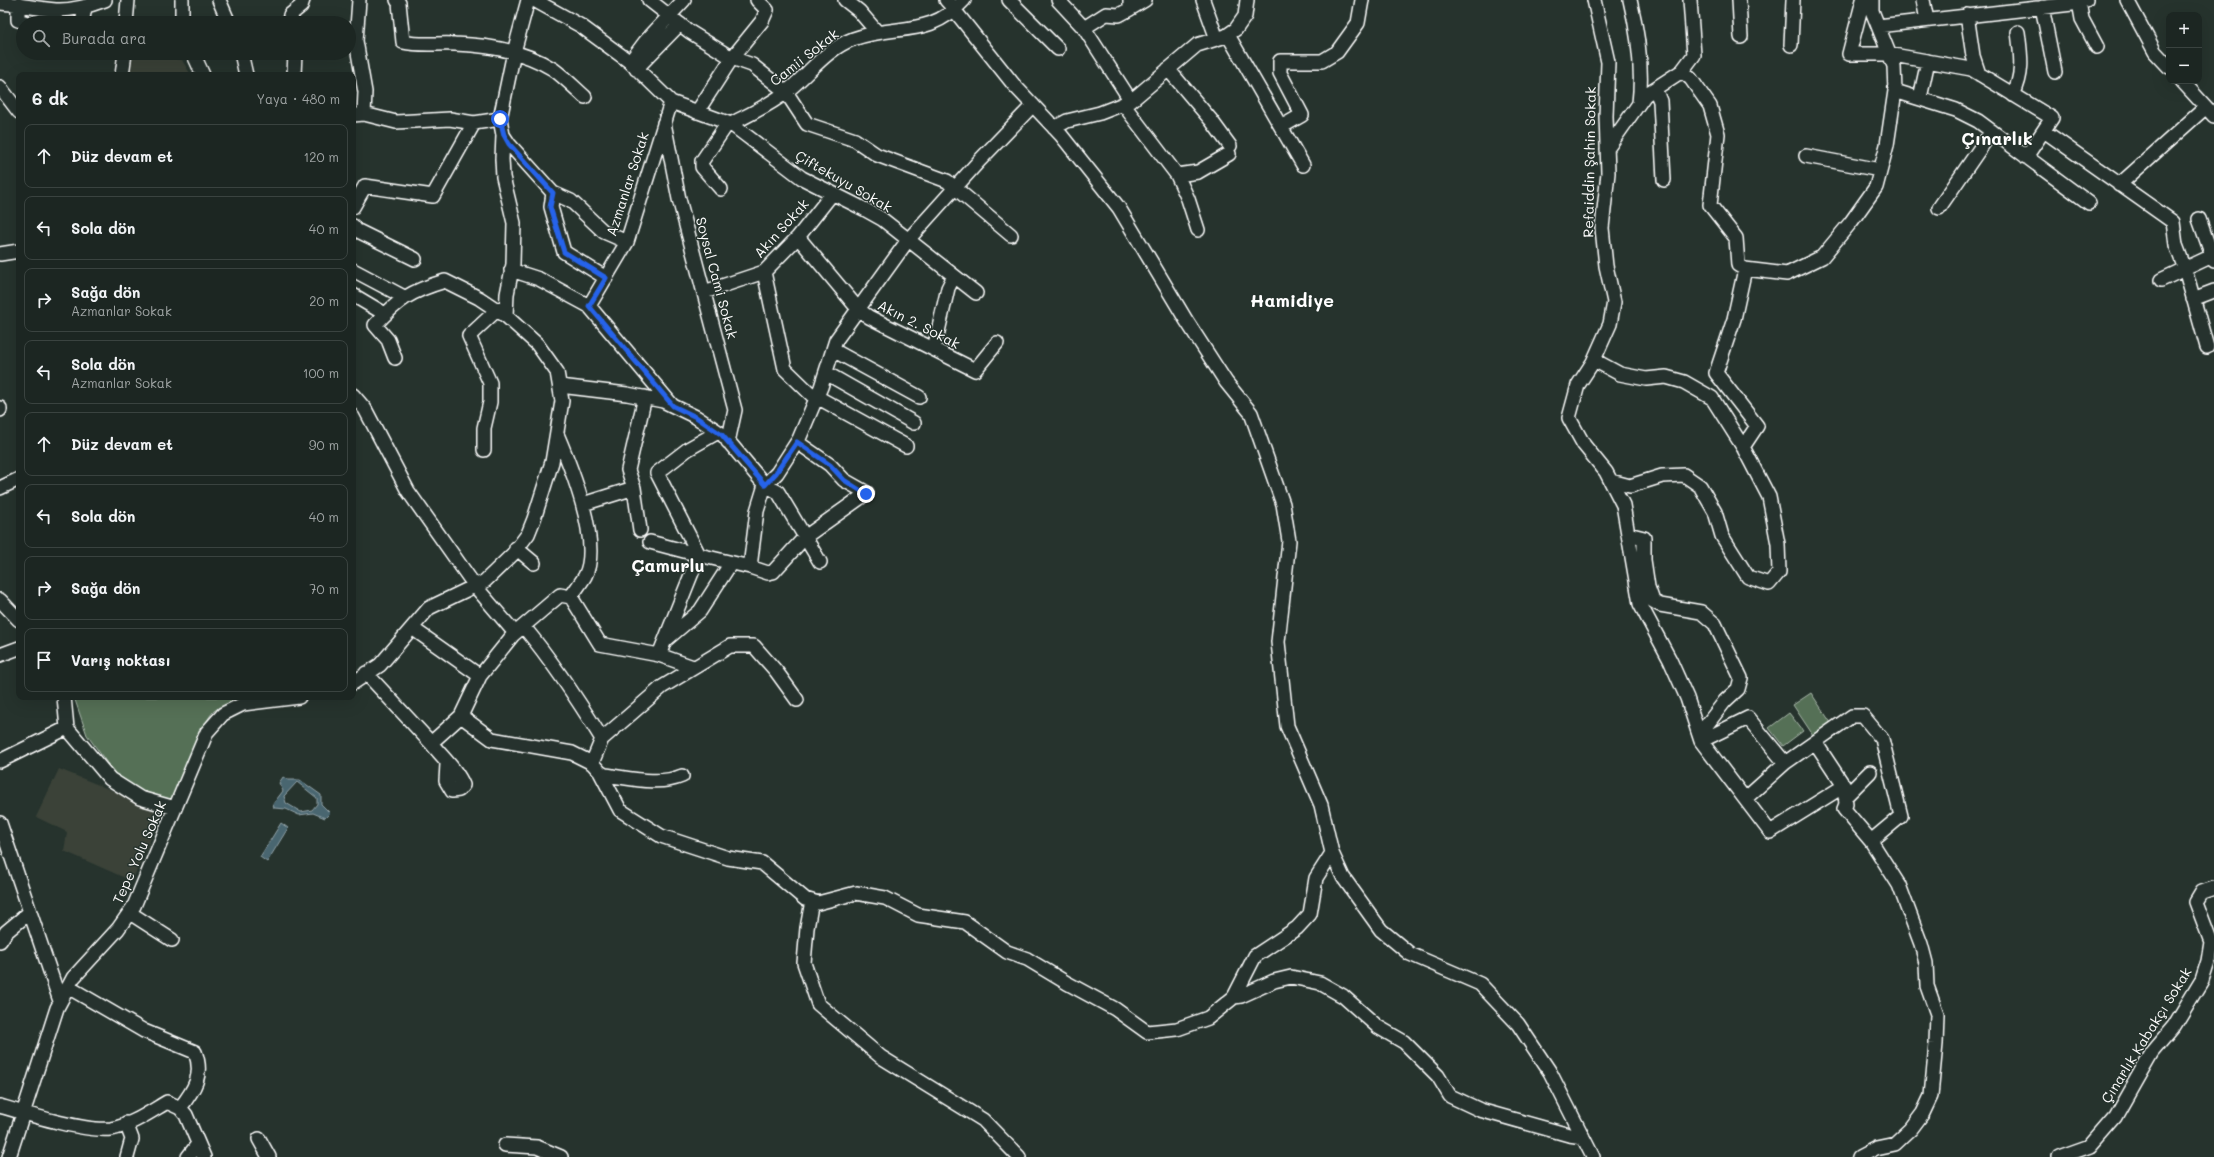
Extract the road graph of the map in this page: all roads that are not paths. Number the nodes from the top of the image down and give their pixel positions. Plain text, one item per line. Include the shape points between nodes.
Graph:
1 (105, 0) edge
2 (128, 0) edge
3 (182, 0) edge
4 (219, 0) edge
5 (303, 0) edge
6 (359, 0) edge
7 (397, 0) edge
8 (528, 0) edge
9 (534, 0) edge
10 (649, 0) edge
11 (684, 0) edge
12 (757, 0) edge
13 (845, 0) edge
14 (946, 0) edge
15 (964, 0) edge
16 (1009, 0) edge
17 (1058, 0) edge
18 (1145, 0) edge
19 (1203, 0) edge
20 (1247, 0) edge
21 (1362, 0) edge
22 (1594, 0) edge
23 (1630, 0) edge
24 (1690, 0) edge
25 (1740, 0) edge
26 (1793, 0) edge
27 (1863, 0) edge
28 (1872, 0) edge
29 (1923, 0) edge
30 (2127, 0) edge
31 (2083, 1) edge
32 (0, 3) edge
33 (18, 4) junction
34 (1130, 4) edge
35 (2010, 5) edge
36 (2045, 5) edge
37 (85, 8) junction
38 (955, 10) junction
39 (1967, 15) junction
40 (18, 16) edge
41 (55, 16) edge
42 (83, 16) edge
43 (127, 16) edge
44 (182, 16) edge
45 (226, 16) edge
46 (290, 16) edge
47 (675, 20) junction
48 (1927, 20) junction
49 (1878, 26) junction
50 (1084, 28) junction
51 (877, 32) junction
52 (2018, 32) dead end
53 (1222, 37) junction
54 (1740, 37) dead end
55 (1791, 45) dead end
56 (2097, 47) dead end
57 (1058, 49) dead end
58 (514, 52) junction
59 (1888, 54) junction
60 (732, 58) junction
61 (124, 60) edge
62 (196, 60) edge
63 (243, 60) edge
64 (295, 60) edge
65 (1928, 61) junction
66 (2166, 64) edge
67 (633, 66) junction
68 (1168, 69) junction
69 (1682, 71) junction
70 (122, 72) edge
71 (202, 72) edge
72 (245, 72) edge
73 (294, 72) edge
74 (2055, 72) dead end
75 (1979, 74) junction
76 (2185, 84) edge
77 (0, 87) edge
78 (1655, 89) junction
79 (1895, 91) junction
80 (786, 92) junction
81 (2013, 95) junction
82 (585, 97) dead end
83 (1920, 98) junction
84 (671, 102) junction
85 (1127, 102) junction
86 (1639, 103) junction
87 (1033, 105) junction
88 (0, 108) edge
89 (16, 110) edge
90 (697, 112) junction
91 (2210, 112) edge
92 (358, 115) edge
93 (500, 119) junction
94 (664, 122) junction
95 (474, 123) junction
96 (730, 123) junction
97 (1281, 127) junction
98 (1054, 128) junction
99 (1992, 131) junction
100 (2044, 131) junction
101 (504, 135) junction
102 (1607, 149) junction
103 (1806, 156) dead end
104 (2026, 157) junction
105 (1303, 165) dead end
106 (530, 167) junction
107 (1880, 170) junction
108 (543, 171) dead end
109 (1177, 175) junction
110 (1664, 180) dead end
111 (2120, 185) junction
112 (955, 187) junction
113 (721, 189) dead end
114 (553, 193) junction
115 (832, 194) junction
116 (356, 201) edge
117 (2089, 203) dead end
118 (1939, 208) dead end
119 (2199, 219) dead end
120 (356, 230) edge
121 (1198, 230) dead end
122 (1010, 235) dead end
123 (798, 237) junction
124 (908, 240) junction
125 (627, 242) junction
126 (16, 251) edge
127 (0, 254) edge
128 (2213, 256) edge
129 (415, 259) dead end
130 (2185, 269) junction
131 (511, 270) junction
132 (1745, 270) junction
133 (356, 272) edge
134 (764, 272) junction
135 (954, 276) junction
136 (606, 278) junction
137 (2161, 280) dead end
138 (2214, 291) edge
139 (704, 292) junction
140 (976, 293) dead end
141 (356, 297) edge
142 (404, 297) junction
143 (2193, 299) junction
144 (589, 306) junction
145 (859, 310) junction
146 (502, 312) junction
147 (386, 314) junction
148 (997, 343) dead end
149 (2206, 347) dead end
150 (934, 349) junction
151 (833, 350) junction
152 (395, 358) dead end
153 (1594, 360) junction
154 (826, 373) junction
155 (560, 386) junction
156 (645, 397) junction
157 (919, 397) dead end
158 (356, 398) edge
159 (816, 398) junction
160 (673, 406) junction
161 (914, 423) dead end
162 (718, 432) junction
163 (557, 434) junction
164 (728, 442) junction
165 (797, 442) junction
166 (906, 446) dead end
167 (1743, 447) junction
168 (484, 450) dead end
169 (16, 480) edge
170 (1611, 481) junction
171 (765, 485) junction
172 (0, 488) edge
173 (634, 488) junction
174 (583, 504) junction
175 (640, 530) dead end
176 (1628, 534) junction
177 (806, 538) junction
178 (650, 542) dead end
179 (516, 548) junction
180 (699, 555) junction
181 (820, 562) dead end
182 (534, 563) dead end
183 (731, 563) junction
184 (750, 567) junction
185 (475, 586) junction
186 (571, 597) junction
187 (0, 600) edge
188 (16, 611) edge
189 (412, 628) junction
190 (520, 630) junction
191 (665, 640) junction
192 (16, 649) edge
193 (0, 655) edge
194 (659, 656) junction
195 (693, 667) junction
196 (359, 676) edge
197 (480, 676) junction
198 (64, 700) edge
199 (275, 700) edge
200 (797, 700) dead end
201 (461, 716) junction
202 (67, 728) junction
203 (1700, 738) junction
204 (602, 739) junction
205 (1815, 742) junction
206 (431, 743) junction
207 (0, 761) edge
208 (1785, 763) junction
209 (447, 764) dead end
210 (596, 768) junction
211 (1870, 772) dead end
212 (682, 776) dead end
213 (1844, 792) junction
214 (1745, 799) junction
215 (175, 808) junction
216 (0, 823) edge
217 (1871, 841) junction
218 (1332, 852) junction
219 (2214, 888) edge
220 (812, 902) junction
221 (30, 912) junction
222 (130, 913) junction
223 (2, 934) edge
224 (172, 940) dead end
225 (68, 988) junction
226 (1234, 997) junction
227 (60, 1001) junction
228 (0, 1106) edge
229 (180, 1108) junction
230 (23, 1113) junction
231 (126, 1123) junction
232 (1583, 1136) junction
233 (259, 1139) dead end
234 (198, 1144) junction
235 (504, 1145) dead end
236 (9, 1157) edge
237 (127, 1157) edge
238 (188, 1157) edge
239 (204, 1157) edge
240 (270, 1157) edge
241 (561, 1157) edge
242 (1019, 1157) edge
243 (1594, 1157) edge
244 (1859, 1157) edge
245 (2059, 1157) edge

1 - 37 street
2 - 43 street
3 - 44 street
4 - 45 street
5 - 46 street via 301,6
6 - 92 street via 356,41 365,92
7 - 58 street via 403,42 490,47
8 - 58 street
9 - 67 street, Çiftekuyu Sokak via 581,26
10 - 47 street
11 - 47 street
12 - 60 street via 767,10 753,33
13 - 51 street via 859,11
14 - 38 street
15 - 38 street, Camii Sokak
16 - 57 street
17 - 50 street
18 - 34 street
19 - 53 street
20 - 53 street via 1245,16 1236,29
21 - 97 street via 1358,23 1337,52 1322,61 1280,61 1280,73 1302,115
22 - 102 street, Refaiddin Şahin Sokak via 1608,62
23 - 86 street via 1636,26 1641,89
24 - 69 street via 1694,55
25 - 54 street
26 - 55 street
27 - 59 street via 1850,54
28 - 49 street via 1872,11
29 - 48 street
30 - 66 street via 2155,52
31 - 36 street
31 - 56 street via 2082,19
32 - 33 street
33 - 40 street
33 - 41 street
34 - 50 street via 1119,15 1106,14
35 - 36 street
35 - 39 street
36 - 74 street
37 - 41 street
37 - 42 street
38 - 51 street, Camii Sokak via 936,22 910,30
38 - 87 street
39 - 48 street
39 - 75 street via 1973,56
47 - 60 street
47 - 67 street
48 - 49 street
49 - 59 street
50 - 85 street
51 - 80 street, Camii Sokak via 852,40 834,50
52 - 81 street via 2022,67 2020,81
53 - 68 street via 1197,45
53 - 97 street
58 - 82 street via 530,57 553,70
58 - 93 street
59 - 65 street
59 - 79 street via 1894,66
60 - 80 street via 752,65
60 - 90 street
61 - 70 street
62 - 71 street
63 - 72 street
64 - 73 street
65 - 75 street via 1971,69
65 - 83 street
67 - 84 street, Çiftekuyu Sokak
68 - 85 street
68 - 109 street via 1211,120 1230,150 1198,172
69 - 78 street
69 - 132 street via 1691,79 1710,106 1718,134 1710,205 1736,238 1738,265
75 - 81 street
76 - 91 street
77 - 89 street
78 - 86 street via 1645,95
78 - 110 street via 1660,101
79 - 83 street
79 - 107 street via 1887,145
80 - 96 street, Camii Sokak
80 - 112 street via 807,124 855,140 877,155 946,181
81 - 100 street via 2052,118
83 - 99 street via 1956,110
84 - 90 street, Çiftekuyu Sokak
84 - 94 street, Azmanlar Sokak
85 - 98 street
85 - 109 street
86 - 102 street
87 - 98 street
87 - 112 street
88 - 89 street
90 - 96 street, Çiftekuyu Sokak
91 - 111 street
92 - 95 street via 396,122 450,119
93 - 95 street
93 - 101 street
94 - 125 street, Azmanlar Sokak
94 - 139 street, Soysal Cami Sokak via 679,198
95 - 116 street via 432,196 364,186
96 - 113 street via 702,161 702,167
96 - 115 street, Çiftekuyu Sokak via 802,178
97 - 105 street
98 - 218 street via 1119,208 1206,351 1226,382 1251,413 1283,504 1289,541 1278,642 1287,726 1321,805
99 - 104 street
99 - 118 street
100 - 104 street
100 - 111 street
101 - 106 street
101 - 131 street via 503,177 514,223
102 - 153 street, Refaiddin Şahin Sokak via 1608,173 1602,228 1606,266 1614,302 1610,324
103 - 107 street
104 - 117 street
106 - 108 street
106 - 114 street
107 - 132 street via 1876,187 1822,257 1787,274
109 - 121 street
111 - 130 street via 2173,222 2176,245
112 - 122 street
112 - 124 street
114 - 125 street via 571,201 604,232
114 - 136 street via 550,207 564,252
115 - 123 street, Akın Sokak
115 - 124 street, Çiftekuyu Sokak via 864,208
119 - 128 street
120 - 129 street
123 - 134 street, Akın Sokak
123 - 145 street, Akın 2. Sokak
124 - 135 street, Çiftekuyu Sokak
124 - 145 street
125 - 136 street, Azmanlar Sokak
126 - 127 street
128 - 130 street
130 - 137 street
130 - 143 street
131 - 144 street via 538,279
131 - 146 street
132 - 167 street via 1734,319 1716,373 1757,426
133 - 142 street
134 - 139 street, Akın Sokak
134 - 159 street via 785,369
135 - 140 street, Çiftekuyu Sokak
135 - 150 street via 948,288
136 - 144 street, Azmanlar Sokak
138 - 143 street
139 - 164 street, Soysal Cami Sokak via 736,410
141 - 147 street
142 - 146 street via 445,281
142 - 147 street
143 - 149 street
144 - 160 street
145 - 150 street, Akın 2. Sokak
145 - 151 street via 836,340
146 - 155 street via 538,344 557,372
146 - 168 street via 469,336 490,383
147 - 152 street via 376,325 388,340
148 - 150 street, Akın 2. Sokak via 975,370
151 - 154 street
151 - 157 street
153 - 167 street via 1620,374 1646,379 1666,377 1684,382 1712,398
153 - 170 street, Refaiddin Şahin Sokak via 1578,385 1568,418 1584,445
154 - 159 street
154 - 161 street
155 - 156 street
155 - 163 street via 562,401
156 - 160 street
156 - 173 street via 628,470
158 - 185 street via 365,409 408,491
159 - 165 street
159 - 166 street
160 - 162 street
162 - 164 street
162 - 180 street via 688,450 657,474
163 - 174 street via 572,468
163 - 179 street via 552,462 534,519 528,534
164 - 171 street
165 - 171 street
165 - 177 street via 830,465 844,480 866,494
167 - 170 street via 1769,497 1773,517 1778,544 1779,572 1769,584 1748,577 1722,536 1715,512 1700,486 1684,475 1662,476 1630,486
169 - 172 street
170 - 176 street, Refaiddin Şahin Sokak via 1623,505
171 - 177 street via 778,492
171 - 184 street via 757,511
173 - 174 street
173 - 175 street
174 - 186 street via 590,556 585,576
176 - 203 street, Refaiddin Şahin Sokak via 1640,604 1670,660 1687,698
176 - 203 street via 1644,538 1644,560 1653,601 1660,605 1701,612 1715,624 1741,678 1738,689 1725,701
177 - 181 street
177 - 184 street via 773,572 768,573
178 - 180 street
179 - 182 street
179 - 185 street via 485,581
180 - 183 street
180 - 191 street
183 - 184 street
183 - 191 street via 700,611
185 - 189 street via 430,608
185 - 190 street
186 - 190 street via 560,595
186 - 194 street via 600,644
187 - 188 street
189 - 196 street via 380,665
189 - 197 street
190 - 197 street
190 - 204 street via 569,686
191 - 194 street
192 - 193 street
194 - 195 street
195 - 200 street via 730,646 754,646
195 - 204 street via 662,687
196 - 206 street
197 - 201 street
198 - 202 street
199 - 215 street, Tepe Yolu Sokak via 243,704 223,714 207,732
201 - 206 street
201 - 210 street via 492,739 572,752
202 - 207 street
202 - 215 street via 110,779 140,798
203 - 208 street via 1748,718
203 - 214 street, Refaiddin Şahin Sokak
204 - 210 street
205 - 208 street
205 - 213 street
205 - 217 street via 1852,716 1864,716 1882,739 1901,816
206 - 209 street
208 - 214 street
210 - 212 street via 605,775 658,780 671,781
210 - 220 street via 620,810 639,824 661,836 728,858 762,863 804,899
211 - 213 street
213 - 214 street, Refaiddin Şahin Sokak via 1770,832
213 - 217 street via 1844,809
215 - 222 street, Tepe Yolu Sokak
216 - 221 street
217 - 244 street via 1899,885 1921,944 1926,963 1927,986 1937,1014 1936,1044 1931,1096 1923,1112 1895,1144 1876,1148
218 - 226 street via 1316,878 1310,914 1296,928 1255,956
218 - 232 street via 1343,876 1381,930 1410,954 1480,984 1518,1024 1550,1072
219 - 245 street, Çınarlık Kabakçı Sokak via 2202,892 2196,902 2211,942 2202,980 2174,1026 2152,1052 2115,1117 2090,1146
220 - 226 street via 818,903 856,893 884,898 918,915 965,922 1007,952 1027,959 1115,1009 1147,1032 1177,1029 1208,1018
220 - 242 street via 804,963 818,1004 881,1057 983,1120
221 - 223 street
221 - 227 street
222 - 224 street
222 - 225 street, Tepe Yolu Sokak via 73,978
225 - 227 street, Tepe Yolu Sokak
225 - 229 street via 144,1031 195,1052 199,1062 195,1089
226 - 232 street via 1291,977 1320,983 1343,996 1378,1027 1404,1042 1438,1076 1450,1096 1480,1110 1569,1135
227 - 230 street, Tepe Yolu Sokak
228 - 230 street
229 - 231 street via 167,1102
229 - 234 street via 186,1115
230 - 231 street via 96,1130
230 - 236 street, Tepe Yolu Sokak
231 - 237 street via 132,1139
232 - 243 street
233 - 240 street
234 - 238 street
234 - 239 street
235 - 241 street via 537,1148

